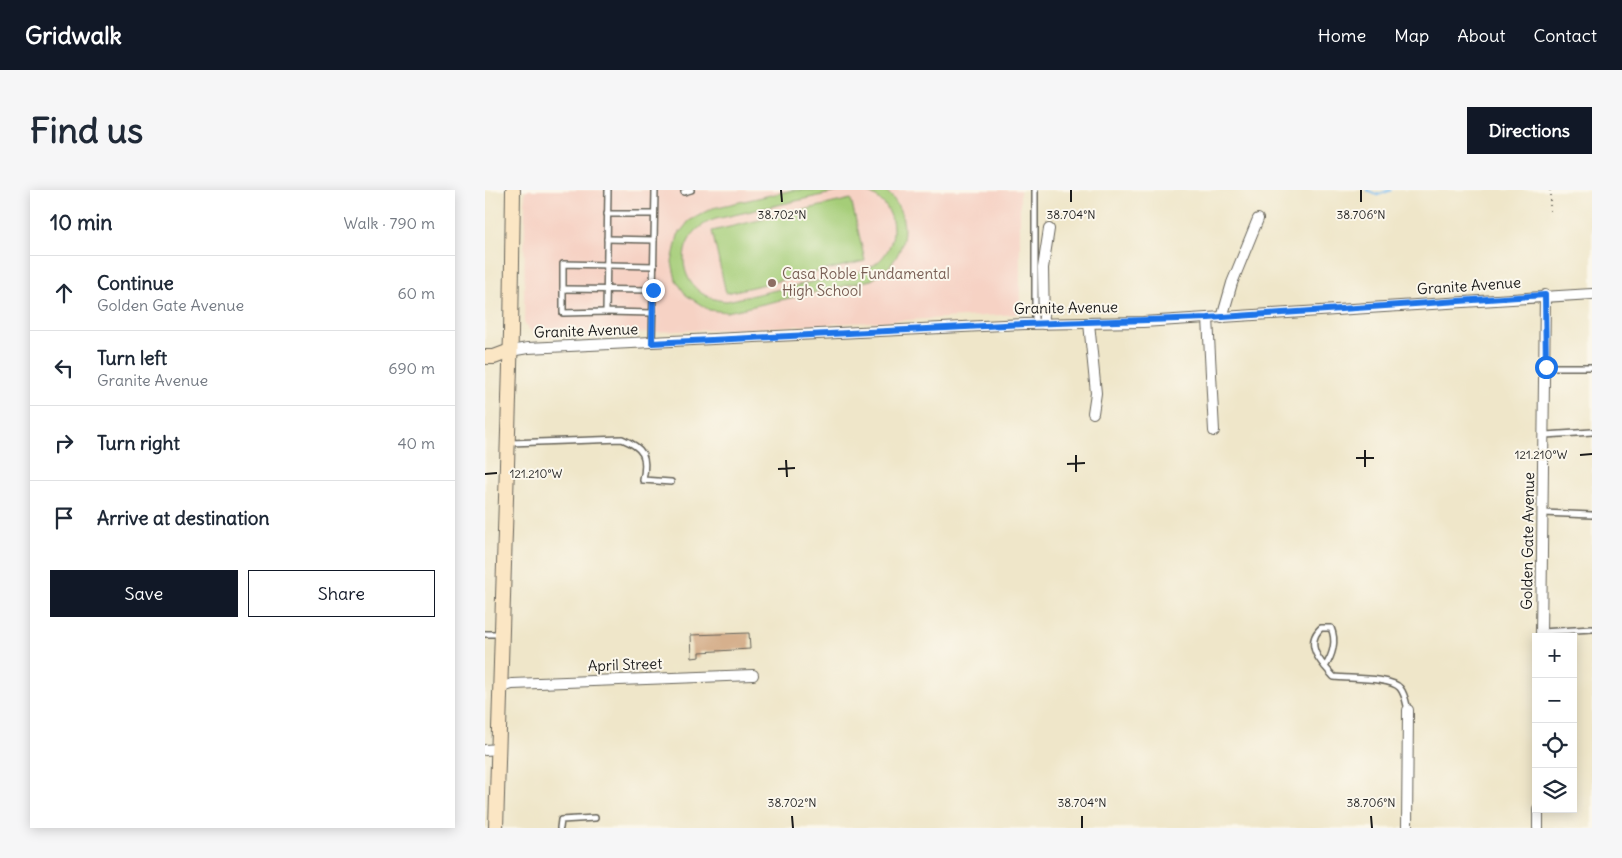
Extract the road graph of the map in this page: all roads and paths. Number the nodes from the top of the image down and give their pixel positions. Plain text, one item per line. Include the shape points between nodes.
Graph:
1 (513, 190) edge
2 (608, 190) edge
3 (655, 190) edge
4 (691, 190) edge
5 (1035, 190) edge
6 (1550, 190) edge
7 (684, 192) dead end
8 (1550, 211) dead end
9 (607, 214) junction
10 (654, 214) junction
11 (1258, 219) dead end
12 (1049, 229) dead end
13 (607, 239) junction
14 (654, 240) junction
15 (607, 265) junction
16 (653, 266) junction
17 (563, 289) junction
18 (606, 289) junction
19 (653, 290) junction
20 (1592, 294) edge
21 (1545, 295) junction
22 (606, 312) junction
23 (653, 313) junction
24 (1208, 318) junction
25 (1222, 318) junction
26 (1089, 323) junction
27 (1039, 324) junction
28 (652, 343) junction
29 (510, 351) junction
30 (485, 357) edge
31 (1592, 366) edge
32 (1546, 367) junction
33 (1093, 413) dead end
34 (1214, 431) dead end
35 (1592, 432) edge
36 (1545, 435) junction
37 (507, 444) junction
38 (671, 482) dead end
39 (1543, 513) junction
40 (1592, 515) edge
41 (1592, 629) edge
42 (1541, 633) edge
43 (1551, 633) edge
44 (485, 634) edge
45 (501, 634) junction
46 (1325, 667) junction
47 (753, 675) dead end
48 (499, 688) junction
49 (1408, 710) joint
50 (492, 749) edge
51 (1538, 813) edge
52 (595, 818) dead end
53 (496, 828) edge
54 (560, 828) edge
55 (1407, 828) edge
56 (1538, 828) edge

1 - 29 main road
2 - 9 lane
3 - 10 lane
4 - 7 lane
5 - 27 lane
6 - 8 path
9 - 10 lane
9 - 13 lane
10 - 14 lane
11 - 25 street via 1232,283
12 - 27 street
13 - 14 lane
13 - 15 lane
14 - 16 lane
15 - 16 lane
15 - 17 lane via 563,264
15 - 18 lane
16 - 19 lane
17 - 18 lane
17 - 22 lane via 563,313
18 - 19 lane
18 - 22 lane
19 - 23 lane
20 - 21 street, Granite Avenue
21 - 25 street, Granite Avenue
21 - 32 street, Golden Gate Avenue
22 - 23 lane
23 - 28 lane
24 - 25 street, Granite Avenue
24 - 26 street, Granite Avenue
24 - 34 street
26 - 27 street, Granite Avenue
26 - 33 street via 1096,393
27 - 28 street, Granite Avenue
28 - 29 street, Granite Avenue
29 - 30 main road
29 - 37 main road
31 - 32 lane
32 - 36 street, Golden Gate Avenue
35 - 36 lane
36 - 39 street, Golden Gate Avenue
37 - 38 lane via 622,439 635,444 644,453 646,468 643,480
37 - 45 main road
39 - 40 lane
39 - 42 street, Golden Gate Avenue
41 - 43 lane
44 - 45 lane
45 - 48 main road
46 - 46 lane via 1315,654 1314,640 1321,628 1331,628 1332,656
46 - 49 lane via 1333,678 1388,682 1398,686 1404,693
47 - 48 street, April Street via 512,684
48 - 50 main road
49 - 55 street
50 - 53 main road
51 - 56 street
52 - 54 lane via 561,820

